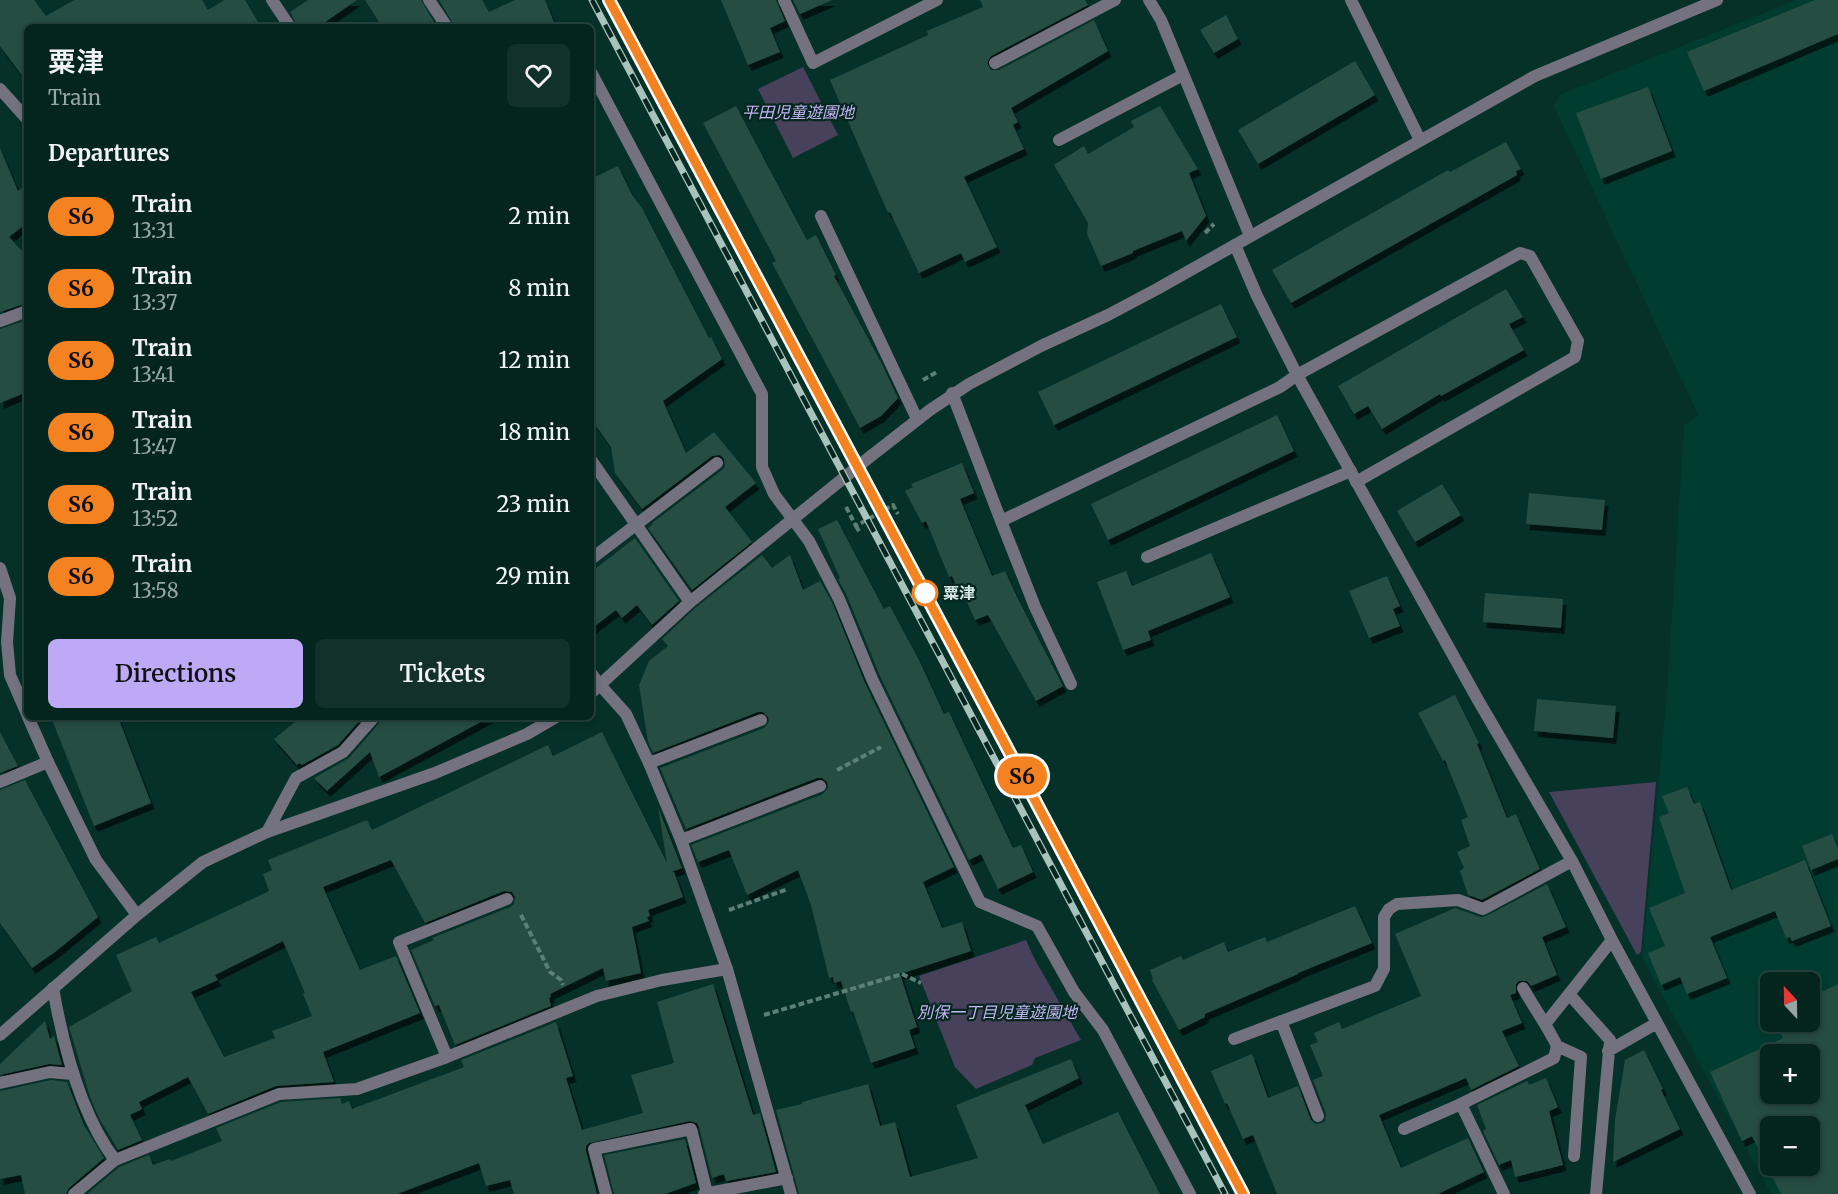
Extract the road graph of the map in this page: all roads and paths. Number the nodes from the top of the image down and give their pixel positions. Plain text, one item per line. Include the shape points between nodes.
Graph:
1 (272, 0) edge
2 (429, 0) edge
3 (784, 0) edge
4 (937, 0) edge
5 (1115, 0) edge
6 (1149, 0) edge
7 (1351, 0) edge
8 (1717, 0) edge
9 (288, 24) edge
10 (445, 24) edge
11 (995, 63) dead end
12 (1183, 75) junction
13 (594, 78) edge
14 (0, 89) edge
15 (24, 116) edge
16 (1059, 140) dead end
17 (1420, 140) junction
18 (821, 216) dead end
19 (1250, 236) junction
20 (1235, 245) junction
21 (24, 312) edge
22 (0, 321) edge
23 (1297, 375) junction
24 (952, 393) junction
25 (917, 419) junction
26 (717, 463) dead end
27 (594, 464) edge
28 (1353, 477) junction
29 (844, 503) dead end
30 (898, 514) dead end
31 (793, 519) junction
32 (1001, 521) junction
33 (636, 524) junction
34 (856, 526) junction
35 (860, 532) dead end
36 (594, 557) edge
37 (1147, 557) dead end
38 (0, 568) edge
39 (690, 602) junction
40 (1071, 684) dead end
41 (596, 689) edge
42 (24, 707) edge
43 (30, 720) edge
44 (371, 720) edge
45 (551, 720) edge
46 (761, 720) dead end
47 (901, 737) junction
48 (48, 762) junction
49 (649, 763) junction
50 (0, 782) edge
51 (820, 786) joint
52 (267, 832) junction
53 (681, 840) junction
54 (1572, 861) junction
55 (788, 889) dead end
56 (507, 899) joint
57 (137, 915) junction
58 (708, 917) junction
59 (1612, 940) junction
60 (727, 969) junction
61 (921, 983) dead end
62 (53, 988) junction
63 (1523, 988) dead end
64 (1569, 994) junction
65 (571, 1007) junction
66 (743, 1021) junction
67 (1281, 1021) junction
68 (1546, 1023) junction
69 (1657, 1023) junction
70 (0, 1035) edge
71 (1234, 1039) dead end
72 (1557, 1046) junction
73 (1608, 1051) junction
74 (447, 1057) junction
75 (72, 1074) junction
76 (0, 1083) edge
77 (1461, 1104) junction
78 (1318, 1116) dead end
79 (1404, 1128) dead end
80 (1574, 1156) dead end
81 (115, 1160) junction
82 (788, 1178) junction
83 (74, 1194) edge
84 (606, 1194) edge
85 (706, 1194) edge
86 (791, 1194) edge
87 (1190, 1194) edge
88 (1504, 1194) edge
89 (1596, 1194) edge
90 (1750, 1194) edge

1 - 9 street
2 - 10 street
3 - 4 street via 813,63
5 - 11 street
6 - 12 street
7 - 17 street
8 - 17 street via 1535,76
12 - 16 street
12 - 19 street
13 - 31 street via 762,394 762,467 774,494
14 - 15 street
17 - 19 street
18 - 25 street
19 - 20 street
20 - 23 street
20 - 24 street via 1108,315
21 - 22 street
23 - 28 street
23 - 28 street via 1520,253 1530,256 1578,341 1575,357
23 - 32 street via 1280,387
24 - 25 street
24 - 32 street
25 - 31 street
26 - 33 street
27 - 33 street
28 - 37 street
28 - 54 street
29 - 34 path
30 - 34 path via 893,505
31 - 39 street
31 - 47 street via 839,599
32 - 40 street
33 - 36 street
33 - 39 street
34 - 35 path
38 - 42 street via 10,598 10,675
39 - 41 street
41 - 49 street via 626,714
43 - 48 street
44 - 52 street via 343,752 296,778
45 - 52 street via 435,773
46 - 49 street
47 - 51 path via 833,772
47 - 87 street via 980,902 1037,926 1074,992 1103,1030
48 - 50 street
48 - 57 street via 96,860
49 - 53 street
51 - 53 street
52 - 57 street via 203,862
53 - 58 street
54 - 59 street
54 - 67 street via 1483,909 1458,900 1397,904 1384,917 1384,969 1375,986
55 - 58 path
56 - 65 path via 521,915 550,972 561,980
56 - 74 street via 399,942
57 - 62 street
58 - 60 street
59 - 64 street
59 - 69 street
60 - 65 street via 662,980 597,996
60 - 66 street
61 - 66 path via 902,974
62 - 70 street
62 - 75 street
63 - 68 street
64 - 68 street
64 - 73 street via 1610,1040
65 - 74 street
66 - 82 street
67 - 71 street
67 - 78 street
68 - 72 street
69 - 73 street
69 - 90 street
72 - 77 street via 1554,1058
72 - 80 street via 1581,1057
73 - 89 street
74 - 81 street via 357,1089 279,1094
75 - 76 street via 50,1072
75 - 81 street via 102,1143
77 - 79 street
77 - 88 street
81 - 83 street
82 - 85 street
82 - 86 street
84 - 85 street via 594,1149 691,1129

